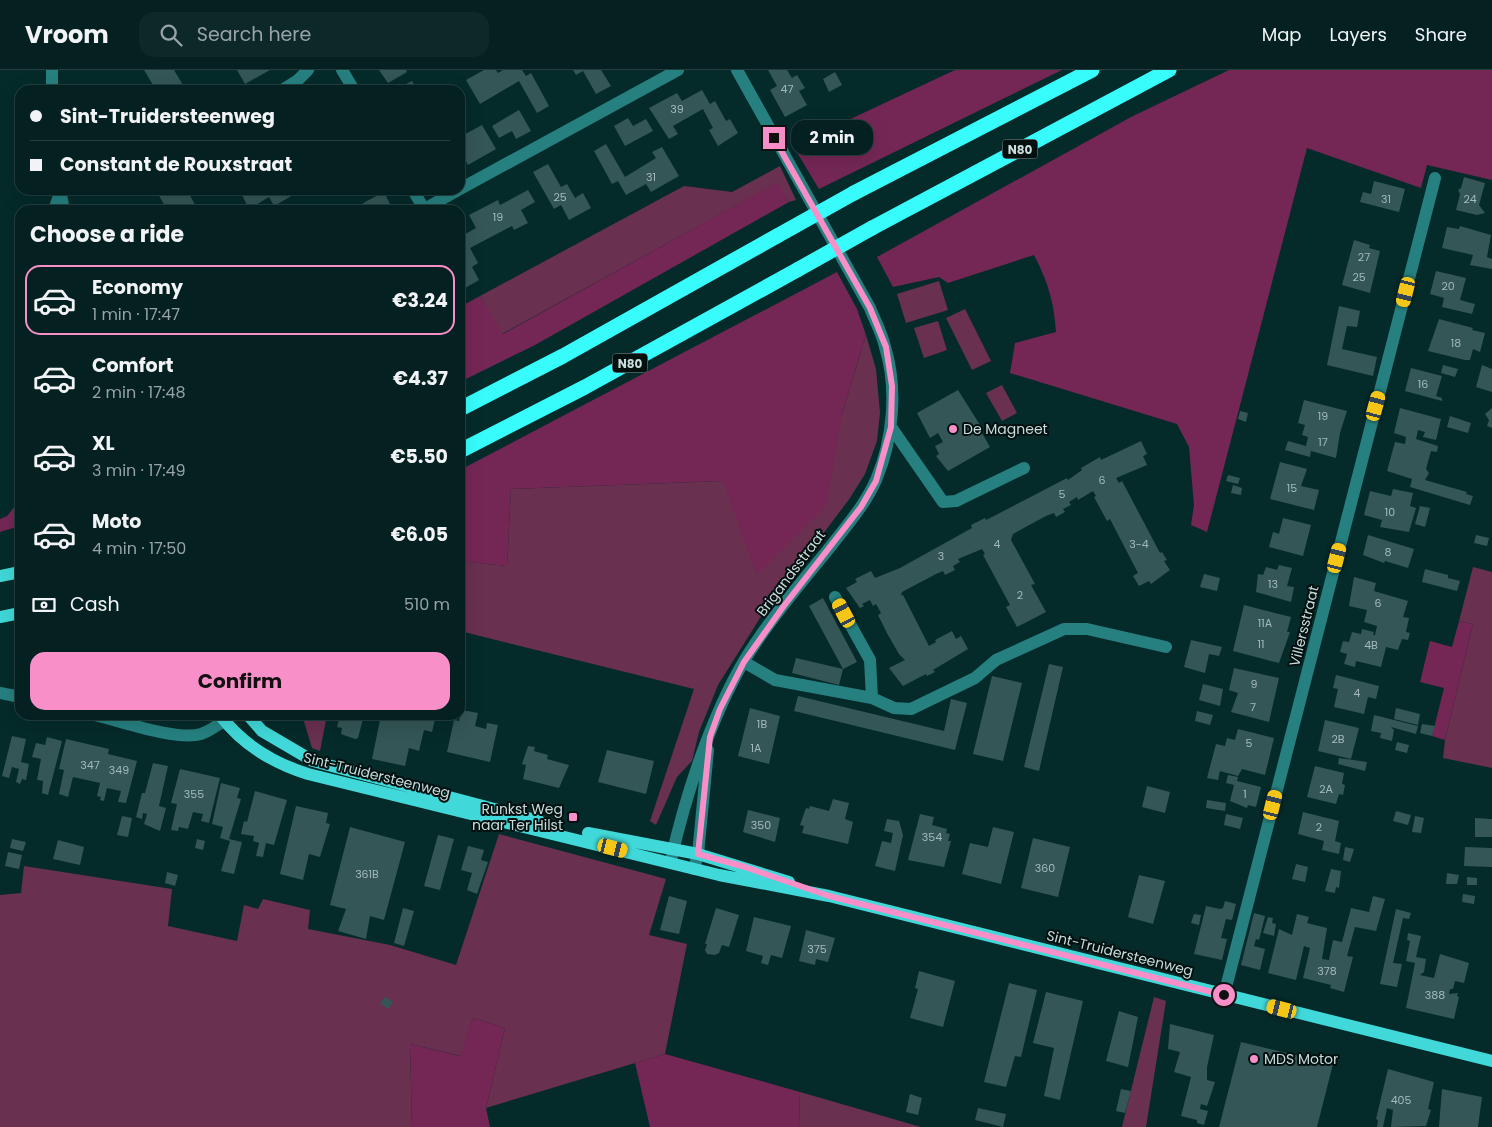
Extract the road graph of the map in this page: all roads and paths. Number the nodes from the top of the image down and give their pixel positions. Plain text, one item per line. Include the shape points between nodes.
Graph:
1 (52, 70) edge
2 (308, 70) edge
3 (342, 70) edge
4 (678, 70) edge
5 (737, 70) edge
6 (1092, 70) edge
7 (1169, 70) edge
8 (52, 85) edge
9 (290, 85) edge
10 (351, 85) edge
11 (1435, 178) dead end
12 (465, 187) edge
13 (450, 195) edge
14 (431, 205) edge
15 (465, 406) edge
16 (891, 427) junction
17 (465, 448) edge
18 (1024, 468) dead end
19 (15, 573) edge
20 (0, 576) edge
21 (836, 597) dead end
22 (15, 614) edge
23 (0, 617) edge
24 (1166, 647) dead end
25 (744, 662) junction
26 (0, 693) edge
27 (15, 696) edge
28 (872, 698) junction
29 (115, 720) edge
30 (221, 720) edge
31 (228, 720) edge
32 (252, 720) edge
33 (710, 737) junction
34 (674, 848) junction
35 (698, 854) junction
36 (670, 863) junction
37 (694, 869) junction
38 (829, 896) junction
39 (1224, 995) junction
40 (1492, 1061) edge

1 - 8 street
2 - 9 street
3 - 10 street
4 - 12 street
5 - 16 street, Brigandsstraat via 870,308 886,347 892,386
6 - 15 highway, bridge via 854,193 563,356
7 - 17 highway, N80, bridge via 872,228 586,387
11 - 39 street, Villersstraat
13 - 14 street
16 - 18 street via 943,502 956,501
16 - 25 street, Brigandsstraat via 876,481 861,507
19 - 20 main road
21 - 28 street via 870,660
22 - 23 main road
24 - 28 street via 1087,629 1064,628 996,660 975,678 911,709 894,708
25 - 28 street via 774,680
25 - 33 street, Brigandsstraat
26 - 27 street
29 - 30 street, Sint-Truidersteenweg via 183,736 202,734
31 - 36 main road, Sint-Truidersteenweg via 248,744 290,769
32 - 34 main road, Sint-Truidersteenweg via 262,731 313,761 594,835
33 - 34 street, Brigandsstraat via 696,769
33 - 35 street, Brigandsstraat
34 - 35 main road, Sint-Truidersteenweg
34 - 36 street, Brigandsstraat
35 - 37 street, Brigandsstraat
35 - 38 main road, Sint-Truidersteenweg
36 - 37 main road, Sint-Truidersteenweg
37 - 38 main road, Sint-Truidersteenweg
38 - 39 main road, Sint-Truidersteenweg
39 - 40 main road, Sint-Truidersteenweg

